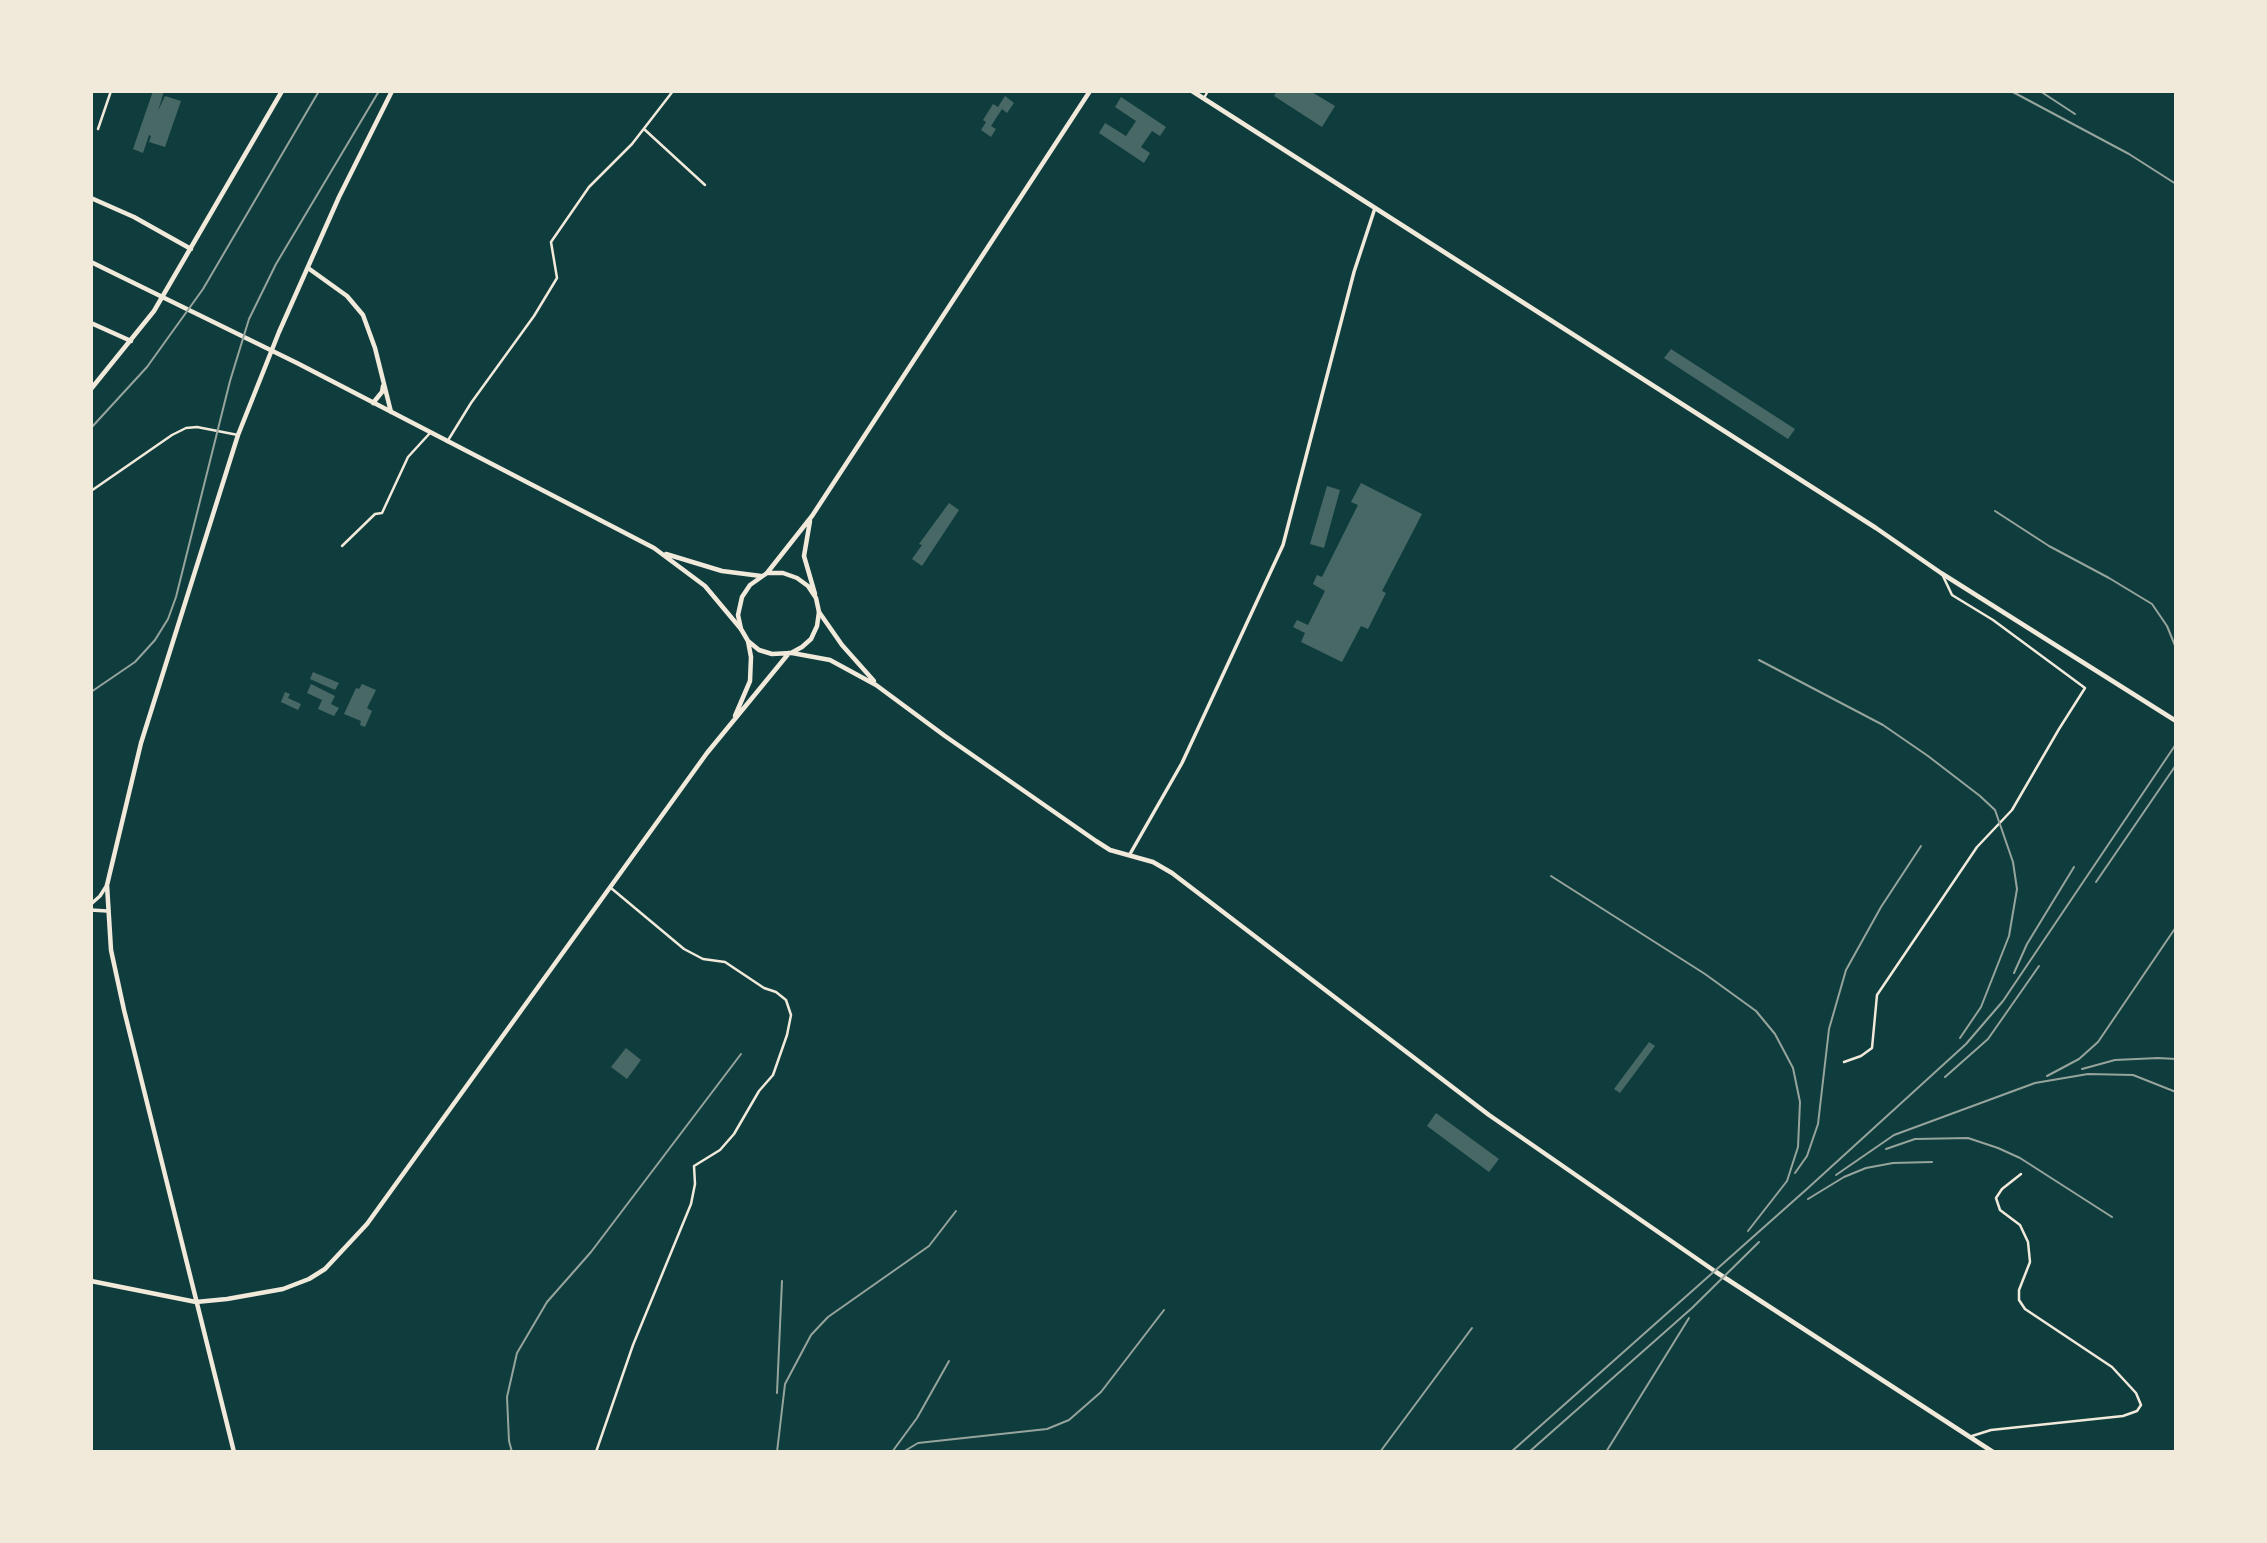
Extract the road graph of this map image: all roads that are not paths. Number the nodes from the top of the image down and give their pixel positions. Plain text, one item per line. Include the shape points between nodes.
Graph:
1 (111, 91) edge
2 (282, 91) edge
3 (393, 91) edge
4 (673, 91) edge
5 (1090, 91) edge
6 (1192, 91) edge
7 (1208, 91) edge
8 (1204, 98) junction
9 (98, 129) dead end
10 (644, 130) junction
11 (705, 185) dead end
12 (91, 198) edge
13 (1375, 208) junction
14 (191, 249) junction
15 (91, 262) edge
16 (308, 268) junction
17 (91, 323) edge
18 (131, 341) junction
19 (384, 385) junction
20 (91, 389) edge
21 (373, 403) junction
22 (391, 413) junction
23 (430, 433) junction
24 (238, 435) junction
25 (447, 442) junction
26 (91, 491) edge
27 (811, 516) junction
28 (342, 545) dead end
29 (660, 552) junction
30 (767, 573) junction
31 (1941, 573) junction
32 (761, 576) junction
33 (816, 598) junction
34 (819, 612) junction
35 (741, 629) junction
36 (748, 641) junction
37 (790, 653) junction
38 (877, 685) junction
39 (734, 720) junction
40 (2176, 721) edge
41 (1130, 855) junction
42 (107, 885) junction
43 (611, 888) junction
44 (91, 904) edge
45 (91, 910) edge
46 (107, 911) junction
47 (1844, 1062) dead end
48 (2021, 1174) dead end
49 (91, 1281) edge
50 (197, 1302) junction
51 (1970, 1437) junction
52 (234, 1452) edge
53 (596, 1452) edge
54 (1993, 1452) edge

1 - 9 street
2 - 14 main road
3 - 16 main road
4 - 10 street
5 - 27 main road
6 - 8 main road
7 - 8 street
8 - 13 main road
10 - 11 street
10 - 25 street via 589,187 551,242 557,278
12 - 14 main road
13 - 31 main road
13 - 41 street via 1283,545 1182,762
14 - 18 main road
15 - 21 main road
16 - 19 main road via 347,296 363,315
16 - 24 main road
17 - 18 main road
18 - 20 main road
19 - 21 main road
19 - 22 main road
21 - 22 main road
22 - 23 main road
23 - 25 main road
23 - 28 street via 408,457 382,513 375,514
24 - 26 street via 186,428
24 - 42 main road via 141,743
25 - 29 main road
27 - 30 main road
27 - 33 main road via 804,556
29 - 32 main road via 722,571
29 - 35 main road via 705,586
30 - 32 main road
30 - 33 main road via 797,578
31 - 40 main road
31 - 47 street via 1952,594 2085,688 2012,810 1977,847 1877,995 1872,1048
32 - 35 main road via 742,597
33 - 34 main road
34 - 37 main road via 811,639
34 - 38 main road
35 - 36 main road
36 - 37 main road via 772,654
36 - 39 main road via 750,681
37 - 38 main road via 830,660
37 - 39 main road
38 - 41 main road via 1096,841
39 - 43 main road
41 - 51 main road via 1158,865 1189,885 1477,1106 1716,1272
42 - 44 street
42 - 46 main road
43 - 50 main road via 367,1224 325,1269 283,1289
43 - 53 street via 684,950 725,962 776,992 786,1000 791,1015 773,1075 734,1134 720,1150 694,1166 691,1205 633,1345
45 - 46 street
46 - 50 main road via 124,1010
48 - 51 street via 1996,1198 2000,1210 2020,1225 2028,1242 2030,1262 2019,1300 2025,1309 2112,1367 2141,1405 2123,1416 1991,1430
49 - 50 main road
50 - 52 main road
51 - 54 main road

